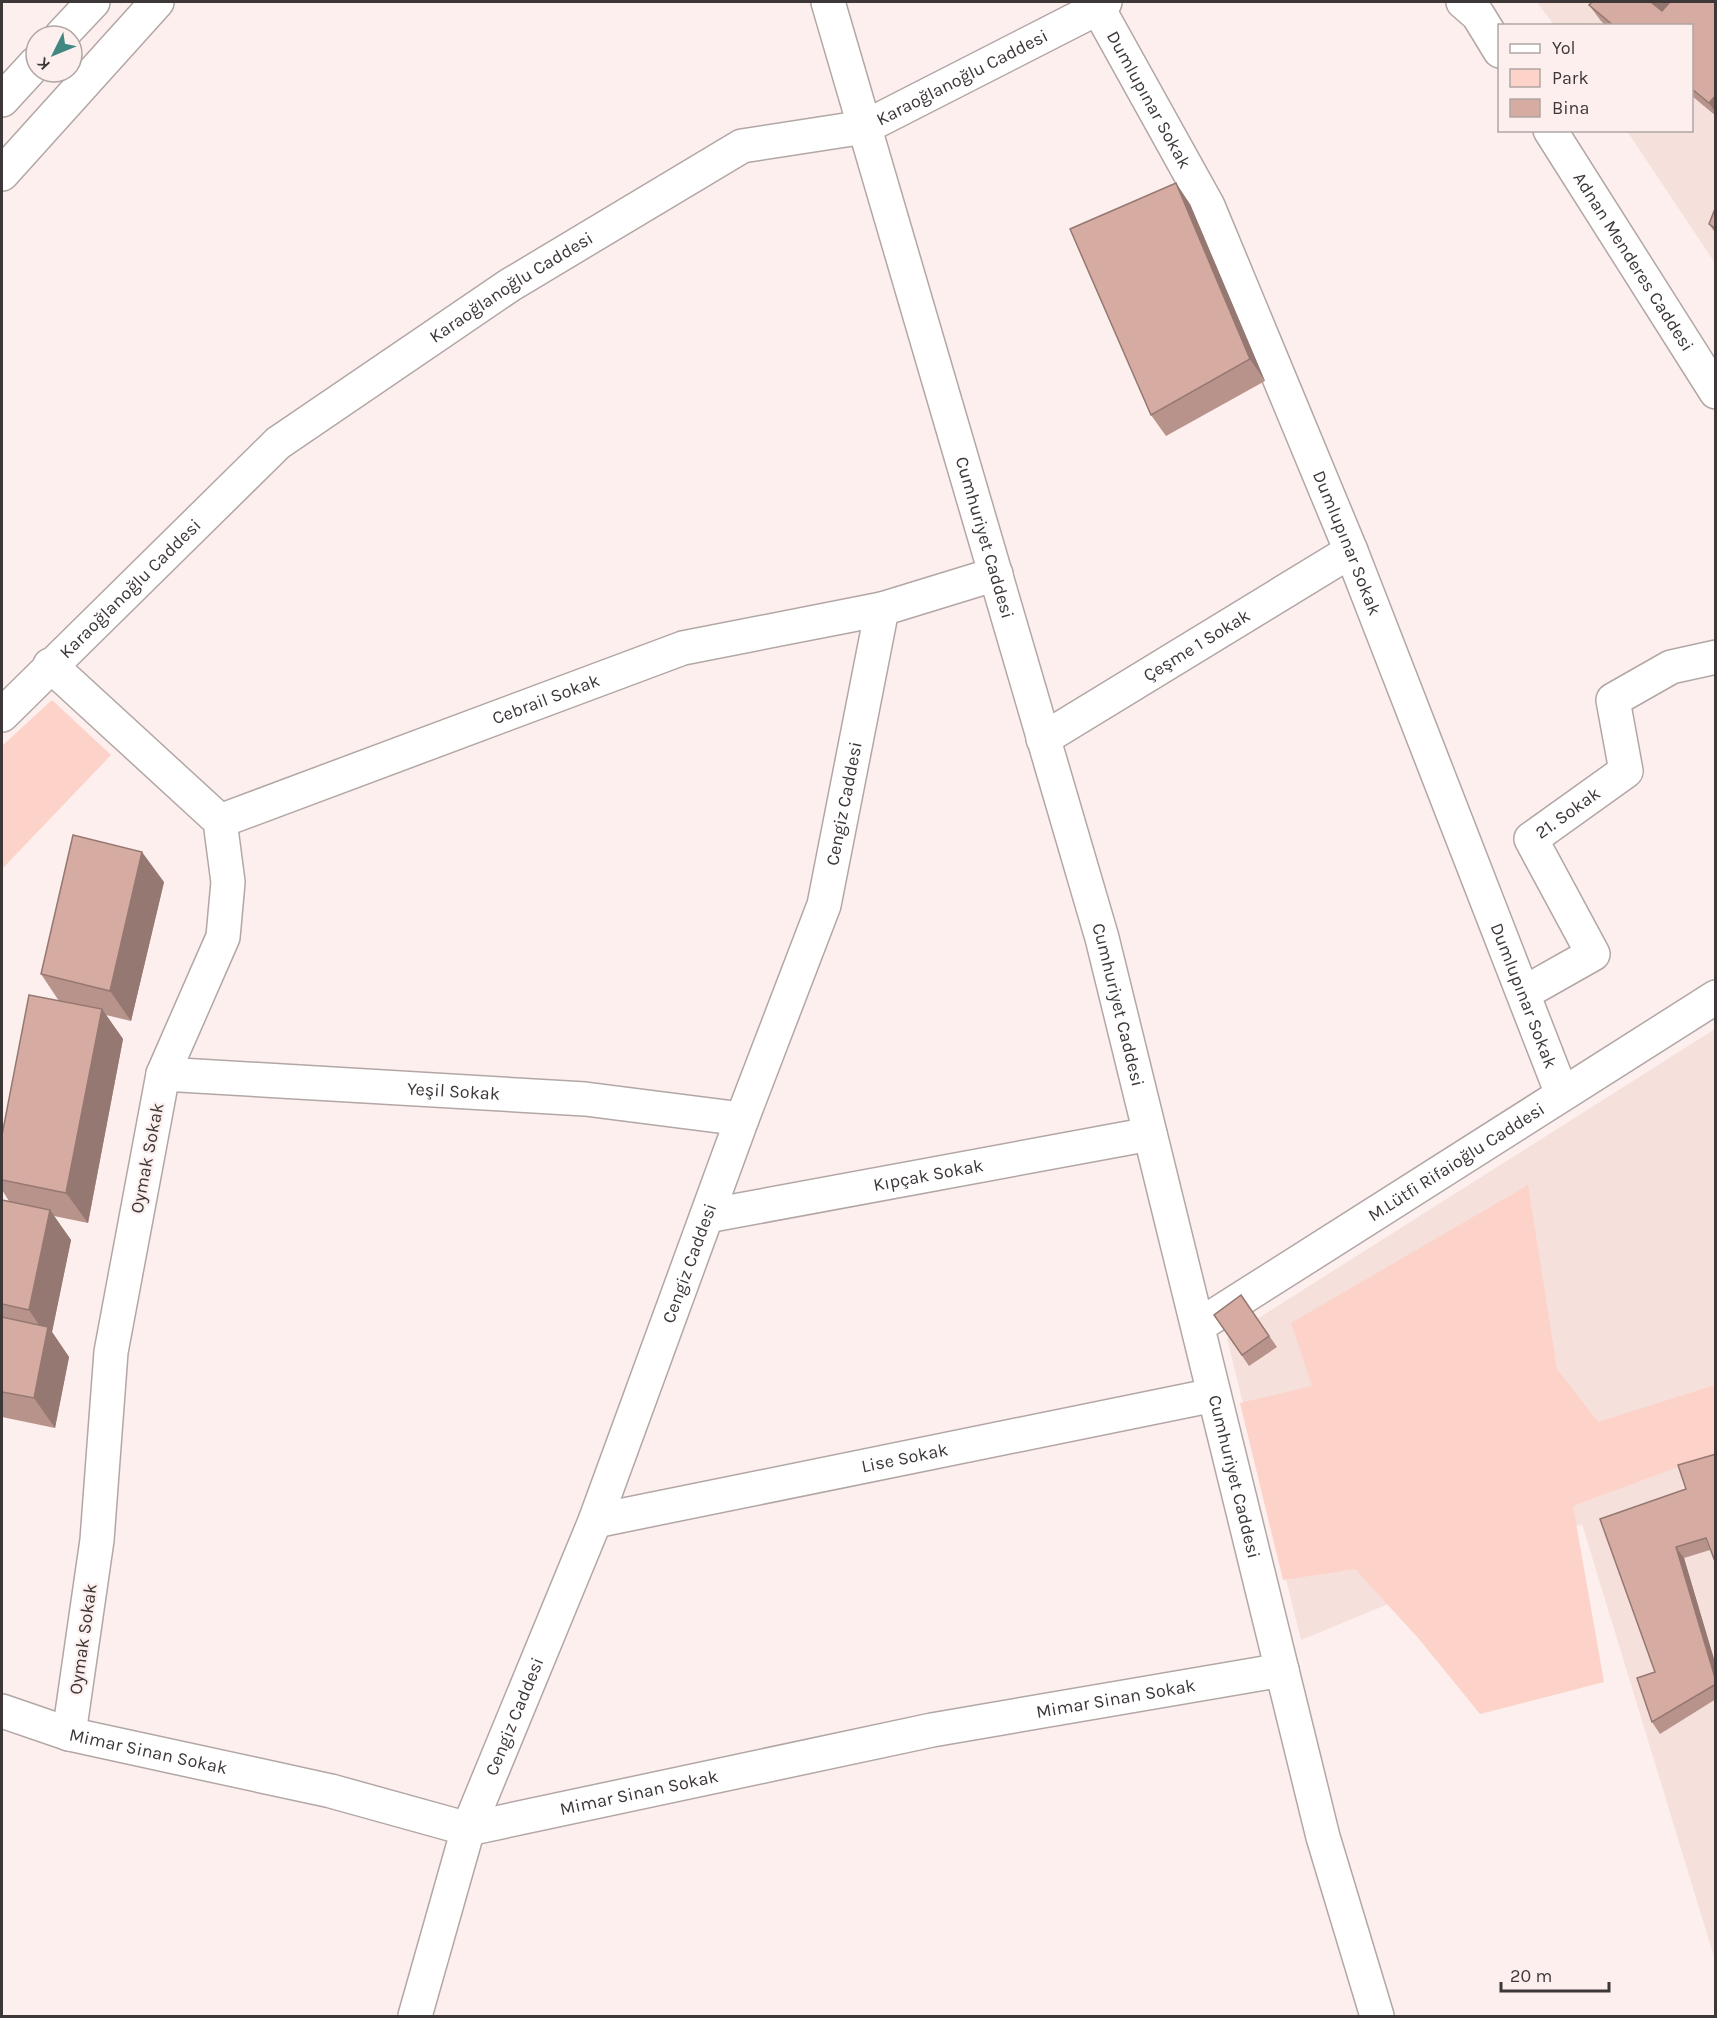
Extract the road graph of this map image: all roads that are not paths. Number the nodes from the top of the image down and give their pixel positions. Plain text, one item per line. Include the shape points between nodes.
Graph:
1 (93, 2) edge
2 (157, 2) edge
3 (828, 2) edge
4 (1463, 2) edge
5 (1101, 5) edge
6 (72, 24) edge
7 (1498, 48) edge
8 (24, 76) edge
9 (2, 100) edge
10 (865, 127) junction
11 (1551, 132) edge
12 (2, 174) edge
13 (1716, 392) edge
14 (1351, 551) junction
15 (996, 574) junction
16 (882, 609) junction
17 (1716, 657) edge
18 (51, 665) junction
19 (2, 715) edge
20 (1043, 739) junction
21 (220, 821) junction
22 (1524, 993) junction
23 (1716, 997) edge
24 (163, 1074) junction
25 (1562, 1094) junction
26 (742, 1119) junction
27 (1150, 1134) junction
28 (707, 1216) junction
29 (1198, 1326) junction
30 (1214, 1395) junction
31 (596, 1521) junction
32 (1282, 1670) junction
33 (2, 1711) edge
34 (69, 1734) junction
35 (468, 1828) junction
36 (415, 2016) edge
37 (1377, 2016) edge

1 - 6 street
2 - 12 street
3 - 10 street, Cumhuriyet Caddesi
4 - 7 street via 1478,15
5 - 10 street, Karaoğlanoğlu Caddesi
5 - 14 street, Dumlupınar Sokak via 1209,206
8 - 9 street
10 - 15 street, Cumhuriyet Caddesi
10 - 18 street, Karaoğlanoğlu Caddesi via 742,146 510,285 278,443
11 - 13 street, Adnan Menderes Caddesi
14 - 20 street, Çeşme 1 Sokak
14 - 22 street, Dumlupınar Sokak
15 - 16 street
15 - 20 street, Cumhuriyet Caddesi
16 - 21 street, Cebrail Sokak via 683,648
16 - 26 street, Cengiz Caddesi via 824,905
17 - 22 street, 21. Sokak via 1671,667 1613,700 1626,771 1531,839 1593,954
18 - 19 street, Karaoğlanoğlu Caddesi
18 - 21 street
20 - 27 street, Cumhuriyet Caddesi via 1102,938
21 - 24 street, Oymak Sokak via 228,882 223,937
22 - 25 street, Dumlupınar Sokak
23 - 25 street, M.Lütfi Rifaioğlu Caddesi
24 - 26 street, Yeşil Sokak via 585,1099
24 - 34 street, Oymak Sokak via 111,1352 97,1540
25 - 29 street, M.Lütfi Rifaioğlu Caddesi
26 - 28 street, Cengiz Caddesi
27 - 28 street, Kıpçak Sokak
27 - 29 street, Cumhuriyet Caddesi
28 - 31 street, Cengiz Caddesi
29 - 30 street, Cumhuriyet Caddesi
30 - 31 street, Lise Sokak
30 - 32 street, Cumhuriyet Caddesi
31 - 35 street, Cengiz Caddesi
32 - 35 street, Mimar Sinan Sokak via 932,1730
32 - 37 street, Cumhuriyet Caddesi via 1323,1837
33 - 34 street, Mimar Sinan Sokak
34 - 35 street, Mimar Sinan Sokak via 331,1791
35 - 36 street, Cengiz Caddesi

